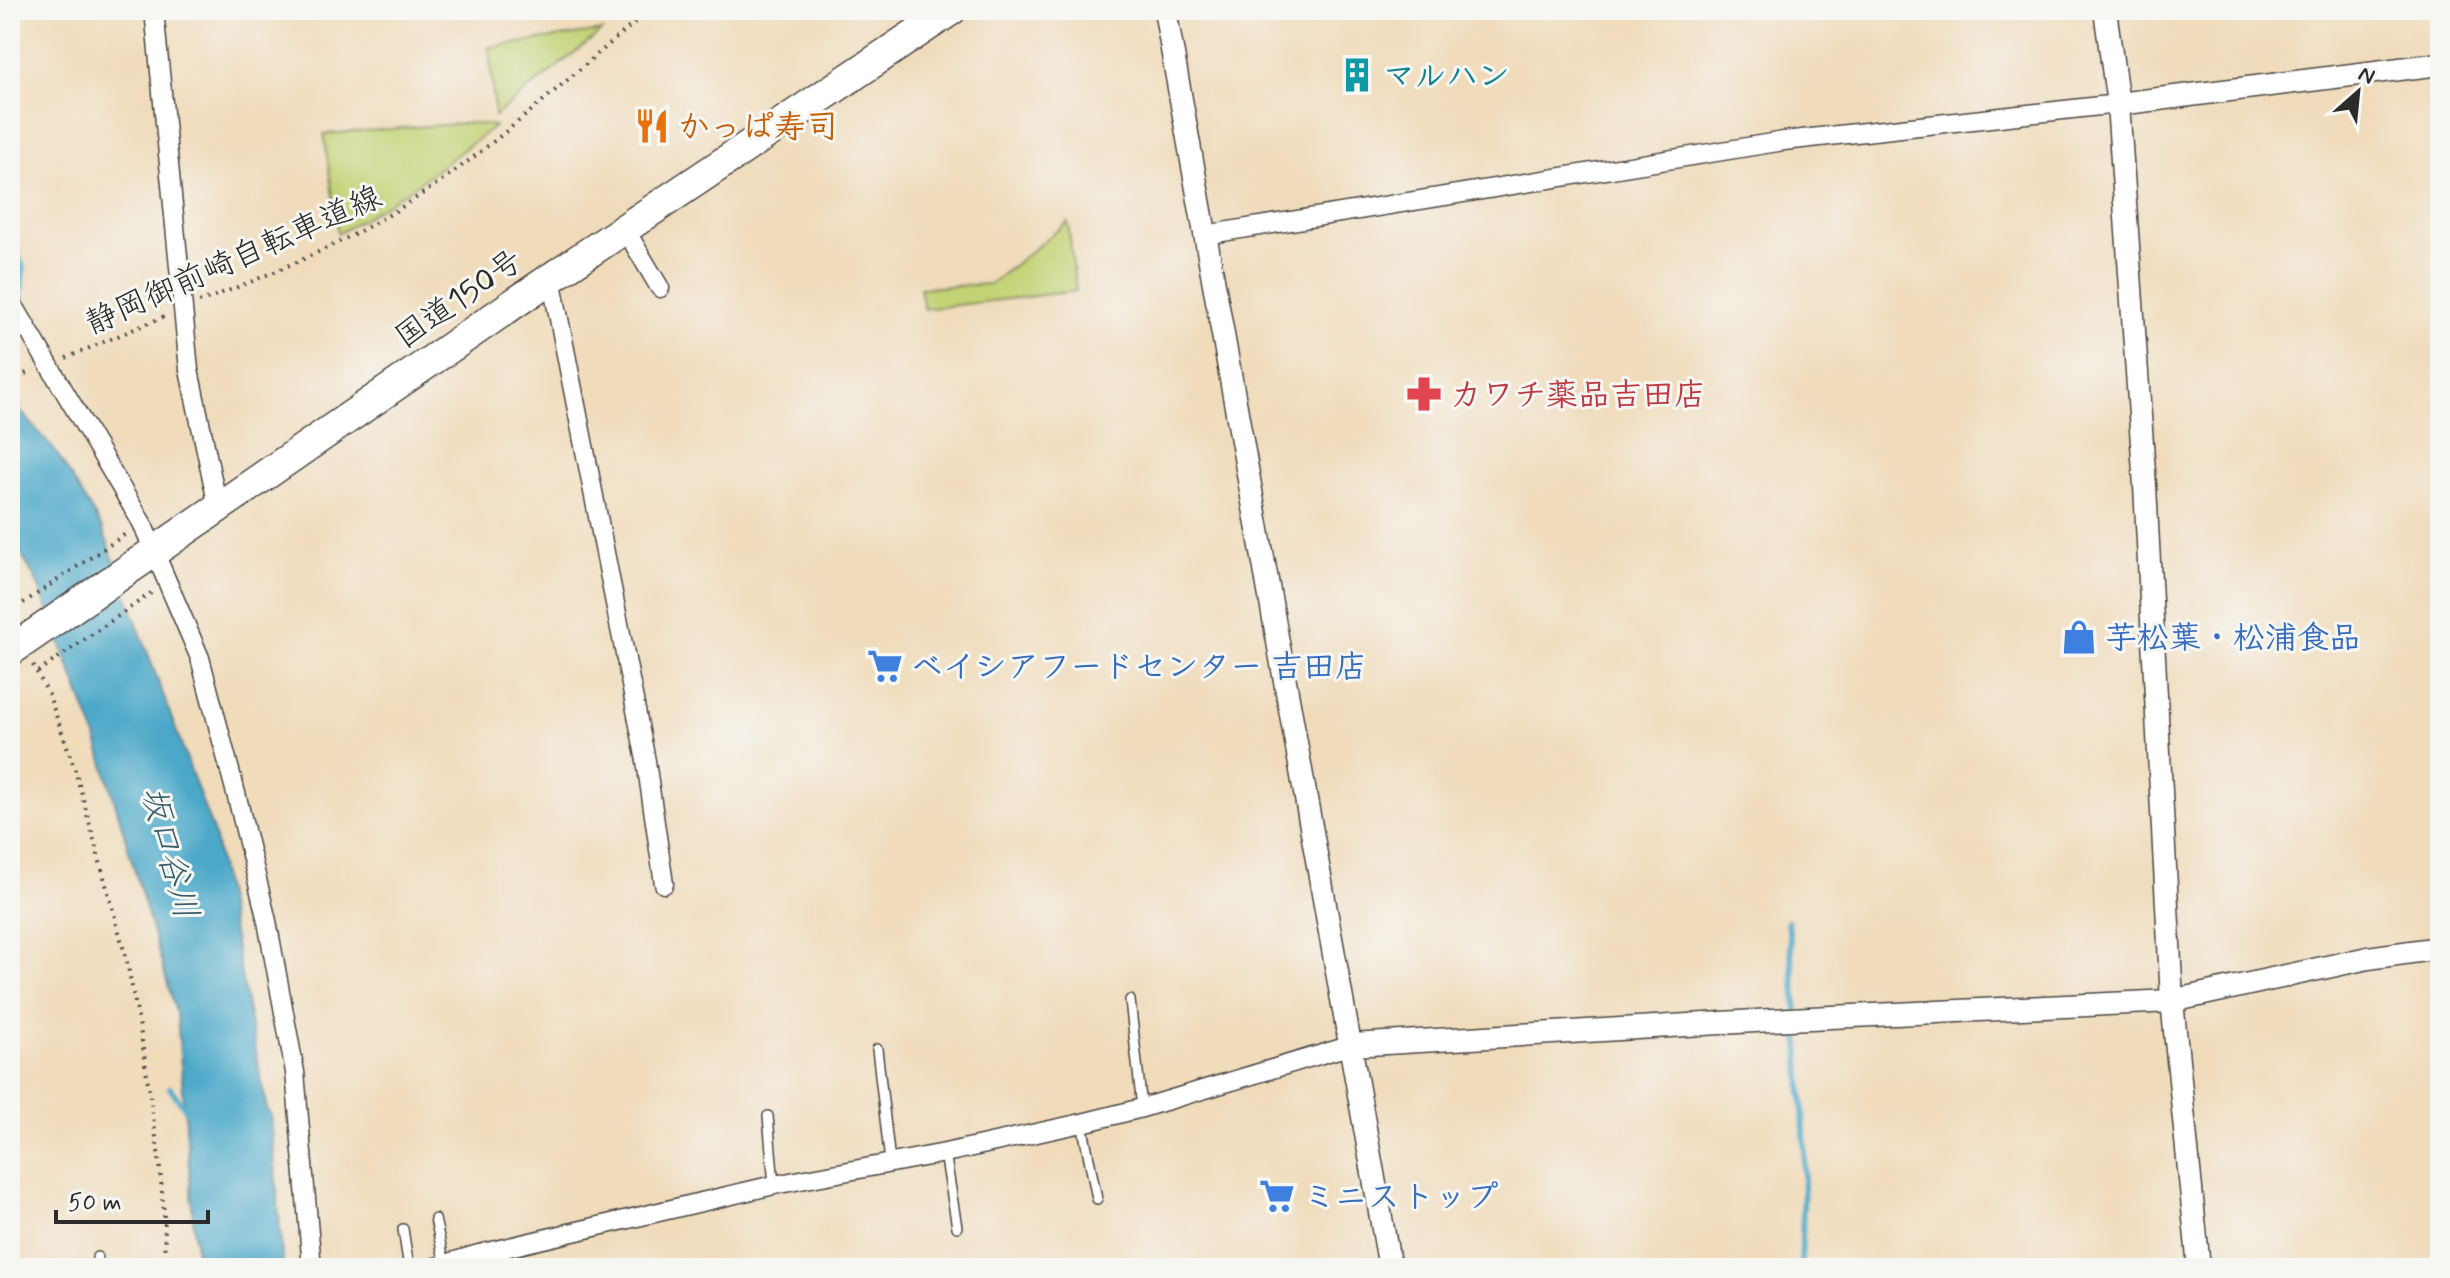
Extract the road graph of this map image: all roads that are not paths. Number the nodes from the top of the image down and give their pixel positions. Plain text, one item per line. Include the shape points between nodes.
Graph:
1 (154, 10) edge
2 (951, 10) edge
3 (1165, 10) edge
4 (2105, 10) edge
5 (2440, 64) edge
6 (2118, 104) junction
7 (625, 229) junction
8 (1204, 235) junction
9 (551, 278) junction
10 (660, 288) dead end
11 (10, 299) edge
12 (218, 507) junction
13 (151, 554) junction
14 (22, 648) edge
15 (664, 884) dead end
16 (2440, 948) edge
17 (1130, 1000) dead end
18 (2172, 1001) junction
19 (1352, 1045) junction
20 (877, 1049) dead end
21 (1142, 1108) junction
22 (768, 1116) dead end
23 (1082, 1123) junction
24 (945, 1153) junction
25 (890, 1162) junction
26 (774, 1185) junction
27 (1097, 1199) dead end
28 (435, 1219) dead end
29 (957, 1227) dead end
30 (403, 1229) dead end
31 (450, 1265) edge
32 (312, 1268) edge
33 (409, 1268) edge
34 (1390, 1268) edge
35 (2199, 1268) edge

1 - 12 street via 189,370
2 - 7 highway, 国道150号
3 - 8 street
4 - 6 street
5 - 6 street
6 - 8 street via 1784,141
6 - 18 street
7 - 9 highway, 国道150号
7 - 10 street
8 - 19 street
9 - 12 highway, 国道150号
9 - 15 street via 646,761
11 - 13 street via 142,523
12 - 13 highway, 国道150号
13 - 14 highway, 国道150号
13 - 32 street via 200,658 267,921 295,1072
16 - 18 street via 2368,958
17 - 21 lane
18 - 19 street
18 - 35 street
19 - 21 street
19 - 34 street
20 - 25 lane
21 - 23 street
22 - 26 lane
23 - 24 street
23 - 27 lane
24 - 25 street
24 - 29 lane
25 - 26 street
26 - 31 street
28 - 31 lane
30 - 33 lane

